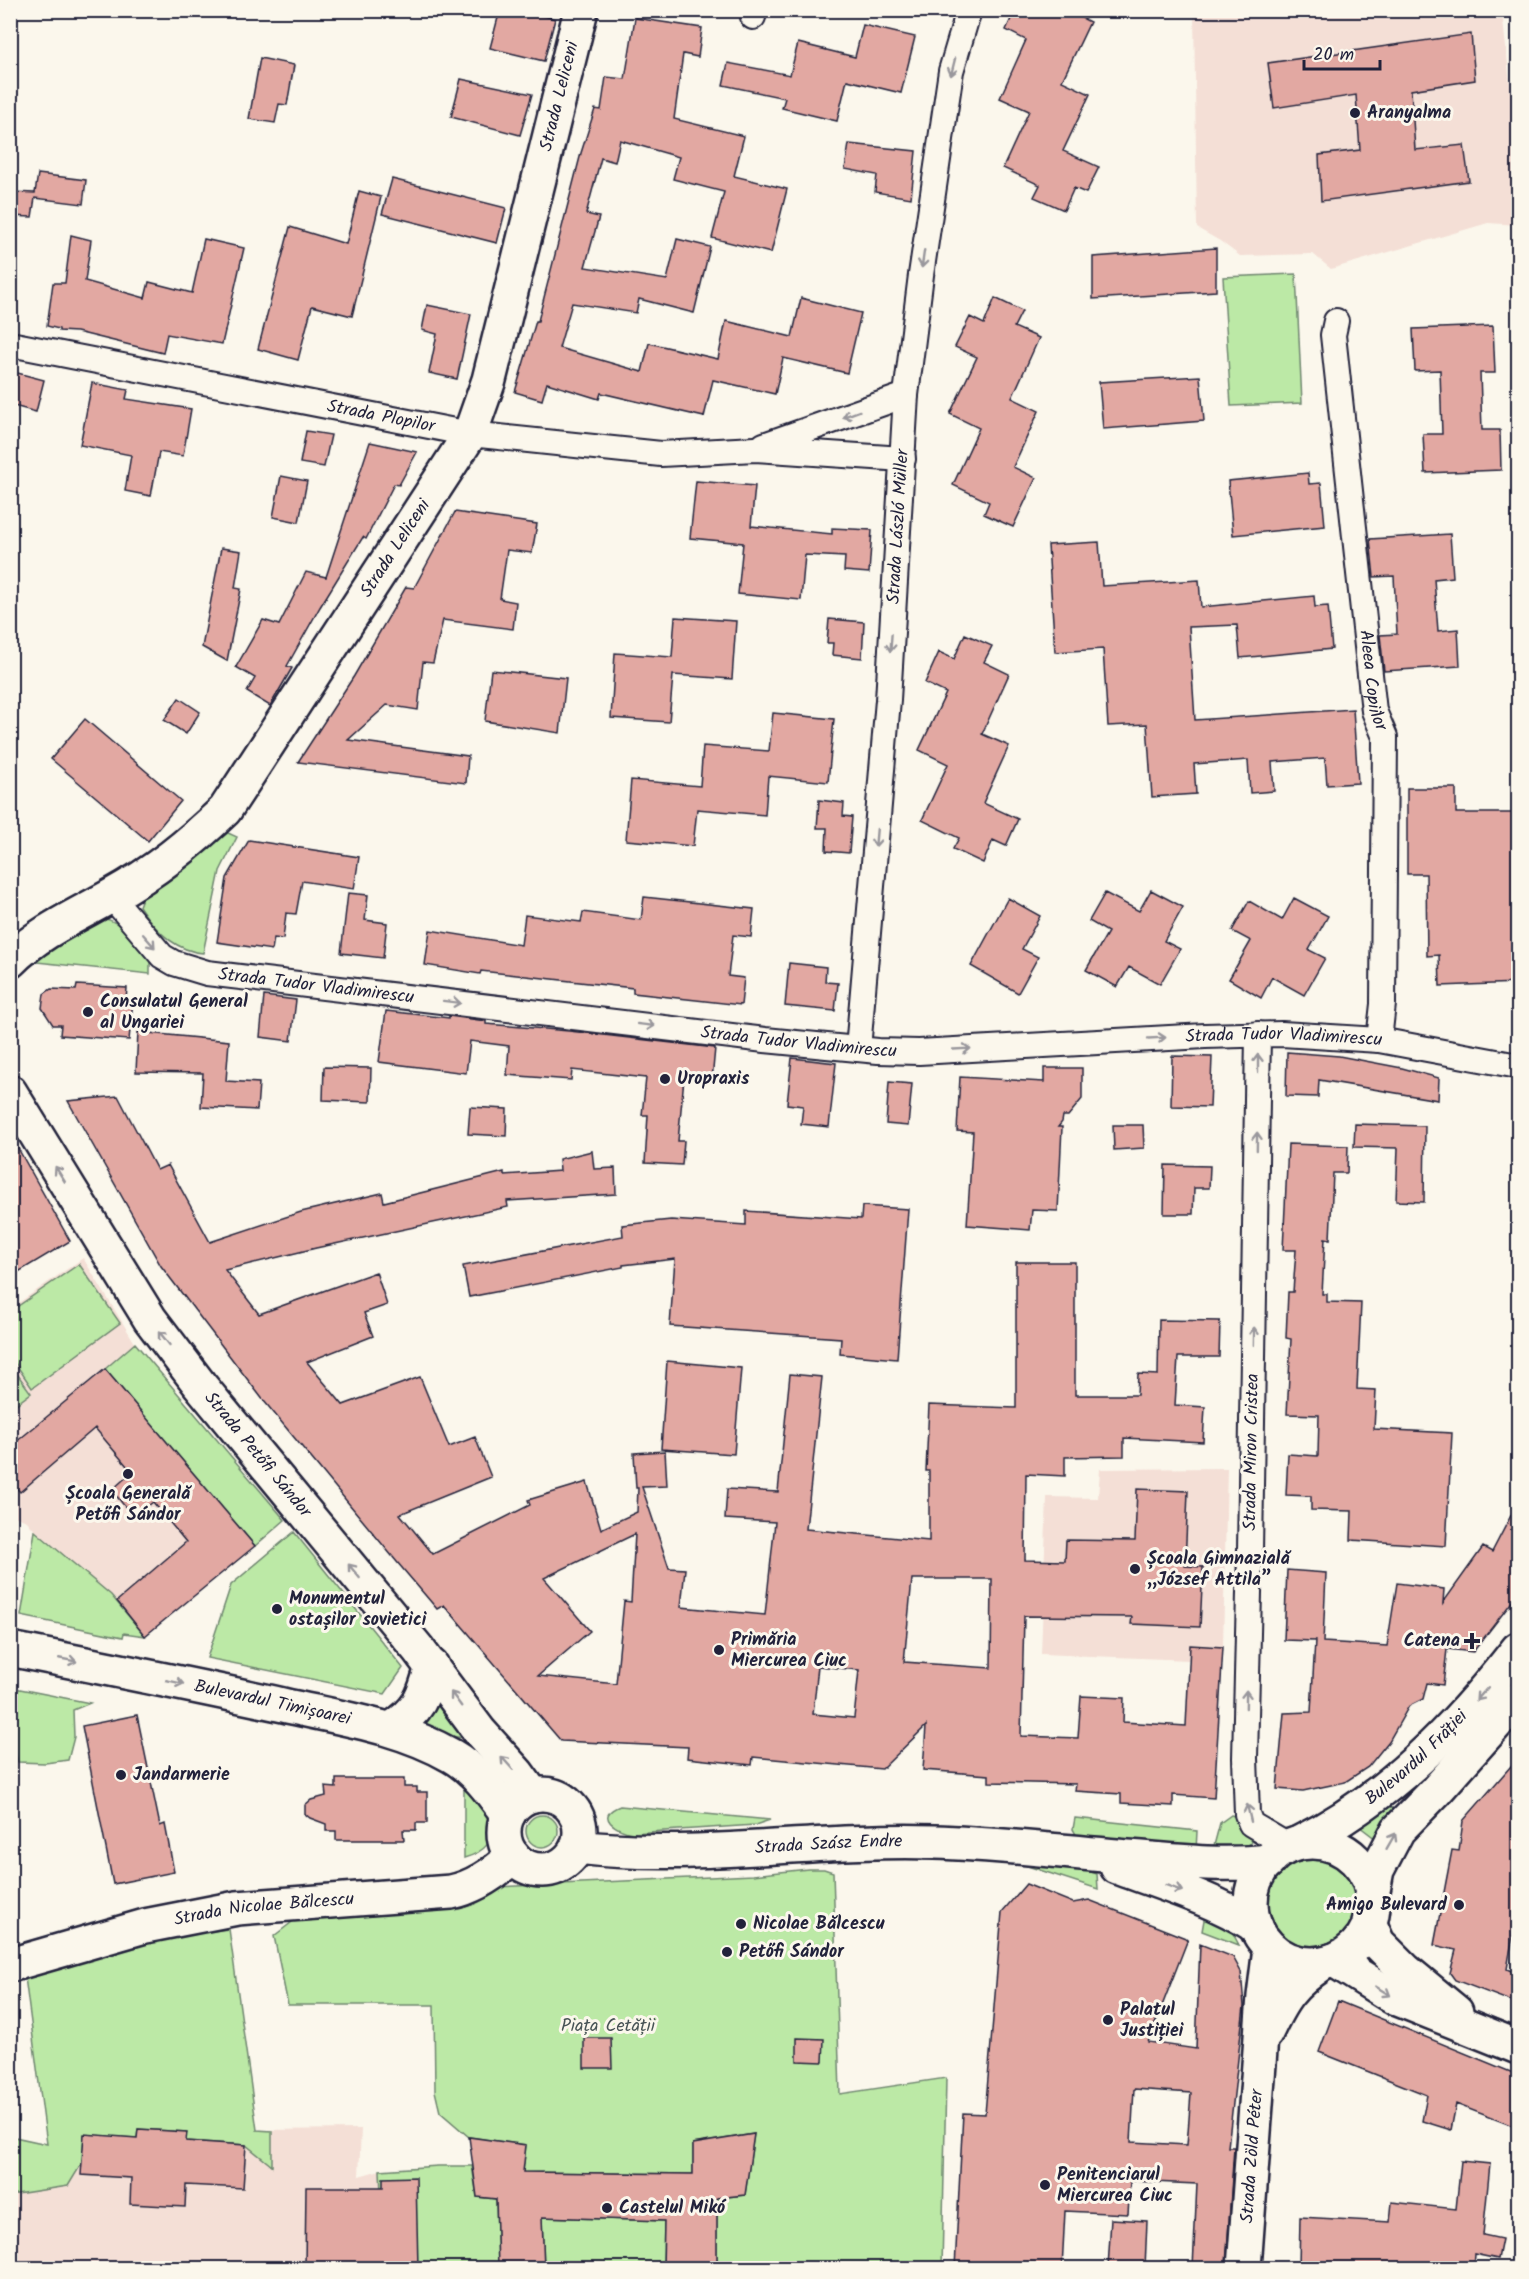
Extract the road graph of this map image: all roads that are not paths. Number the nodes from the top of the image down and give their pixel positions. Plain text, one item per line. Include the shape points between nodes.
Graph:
1 (581, 10) edge
2 (969, 10) edge
3 (1336, 321) dead end
4 (10, 344) edge
5 (906, 395) junction
6 (470, 434) junction
7 (754, 449) junction
8 (903, 459) junction
9 (111, 896) junction
10 (10, 960) edge
11 (1258, 1034) junction
12 (1379, 1040) junction
13 (858, 1049) junction
14 (1518, 1066) edge
15 (10, 1092) edge
16 (10, 1649) edge
17 (1518, 1649) edge
18 (432, 1666) junction
19 (1518, 1699) edge
20 (391, 1729) junction
21 (533, 1795) junction
22 (508, 1815) junction
23 (577, 1847) junction
24 (1285, 1851) junction
25 (1080, 1853) junction
26 (513, 1856) junction
27 (1371, 1909) junction
28 (1263, 1937) junction
29 (1328, 1962) junction
30 (10, 1965) edge
31 (1475, 2029) junction
32 (1261, 2043) junction
33 (1518, 2046) edge
34 (1244, 2268) edge

1 - 6 street, Strada Leliceni via 489,380
2 -> 5 street, Strada László Müller via 951,71
3 - 12 street, Aleea Copiilor via 1333,335 1374,711 1385,737 1383,1004
4 - 6 street, Strada Plopilor
5 -> 7 street
5 - 8 street, Strada László Müller
6 - 7 street, Strada Plopilor via 661,454
6 - 9 street, Strada Leliceni via 225,810 181,851
7 - 8 street
8 -> 13 street, Strada László Müller via 888,700
9 - 10 street, Strada Leliceni via 25,946
9 -> 13 street, Strada Tudor Vladimirescu via 162,956 207,973
11 - 12 street, Strada Tudor Vladimirescu
13 -> 11 street, Strada Tudor Vladimirescu via 904,1052
24 -> 11 street, Strada Miron Cristea via 1251,1824 1246,1792
12 - 14 street, Strada Tudor Vladimirescu
18 -> 15 street, Strada Petőfi Sándor via 150,1319
16 -> 20 street, Bulevardul Timișoarei
17 -> 24 street, Bulevardul Frăției via 1471,1706 1409,1768 1368,1802
18 - 20 street via 418,1706
21 -> 18 street, Strada Petőfi Sándor
27 -> 19 street, Bulevardul Frăției via 1377,1870 1398,1830
20 - 22 street, Bulevardul Timișoarei via 453,1756 492,1792
21 - 22 street via 518,1802
21 - 23 street via 551,1795 571,1807 579,1823
22 - 26 street via 504,1833
23 - 25 street, Strada Szász Endre via 670,1851 897,1841
23 - 26 street via 565,1862 547,1869 528,1868
24 - 25 street, Strada Szász Endre via 1236,1865
24 - 27 street via 1317,1843 1349,1856 1365,1874
24 - 28 street via 1260,1872 1253,1891 1252,1913
25 -> 28 street, Strada Szász Endre via 1228,1910
26 - 30 street, Strada Nicolae Bălcescu via 475,1884 451,1892 225,1910 145,1926
27 - 29 street via 1355,1946
27 - 31 street via 1378,1942
28 - 29 street via 1289,1960
28 - 32 street, Strada Zöld Péter
29 -> 31 street via 1393,1997
29 - 32 street, Strada Zöld Péter via 1292,1987 1279,2004
31 - 33 street
32 - 34 street, Strada Zöld Péter

